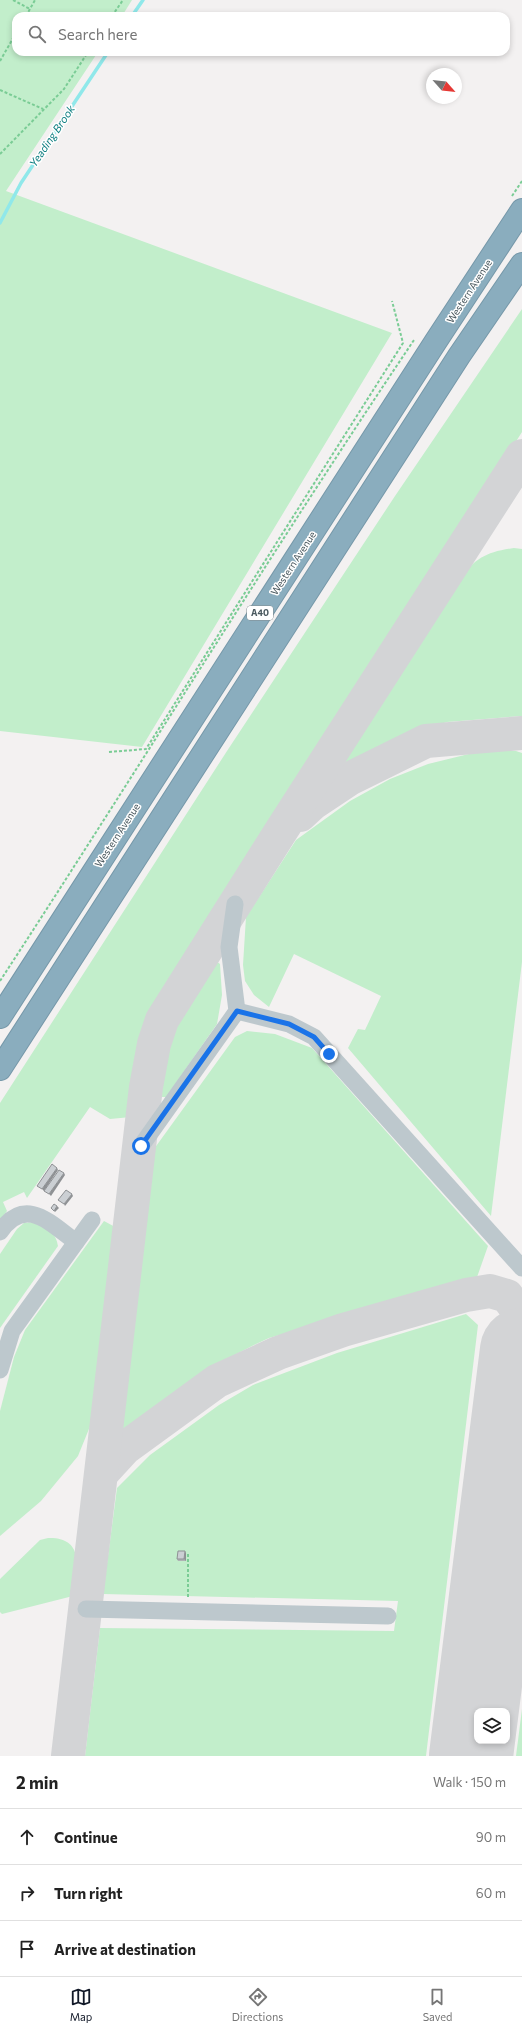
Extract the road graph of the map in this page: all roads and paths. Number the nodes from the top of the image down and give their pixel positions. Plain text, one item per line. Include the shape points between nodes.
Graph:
1 (13, 0) edge
2 (35, 0) edge
3 (123, 0) edge
4 (30, 8) junction
5 (28, 12) edge
6 (115, 12) edge
7 (12, 40) edge
8 (85, 56) edge
9 (0, 61) edge
10 (0, 90) edge
11 (43, 109) junction
12 (0, 154) edge
13 (522, 182) edge
14 (515, 206) edge
15 (522, 264) edge
16 (392, 301) dead end
17 (415, 340) dead end
18 (110, 752) dead end
19 (235, 904) dead end
20 (0, 981) edge
21 (237, 1011) junction
22 (0, 1017) edge
23 (0, 1069) edge
24 (141, 1146) dead end
25 (92, 1220) dead end
26 (0, 1232) edge
27 (76, 1242) junction
28 (522, 1268) edge
29 (1, 1360) edge
30 (188, 1554) dead end
31 (86, 1610) dead end
32 (188, 1612) junction
33 (388, 1616) dead end

1 - 4 path
2 - 4 path
3 - 6 path
4 - 5 path
7 - 9 path
8 - 11 path via 64,89
10 - 11 path
11 - 12 path
13 - 14 path
14 - 22 highway, Western Avenue / A40 via 436,340
15 - 23 highway, A40 via 459,356
16 - 18 path via 403,343 146,749
17 - 20 path via 338,453
19 - 21 lane via 229,947
21 - 24 lane
21 - 28 lane via 289,1024 314,1037
25 - 27 lane
26 - 27 lane via 6,1222 18,1214 30,1213 42,1217
27 - 29 lane via 12,1331
30 - 32 path
31 - 32 lane
32 - 33 lane

